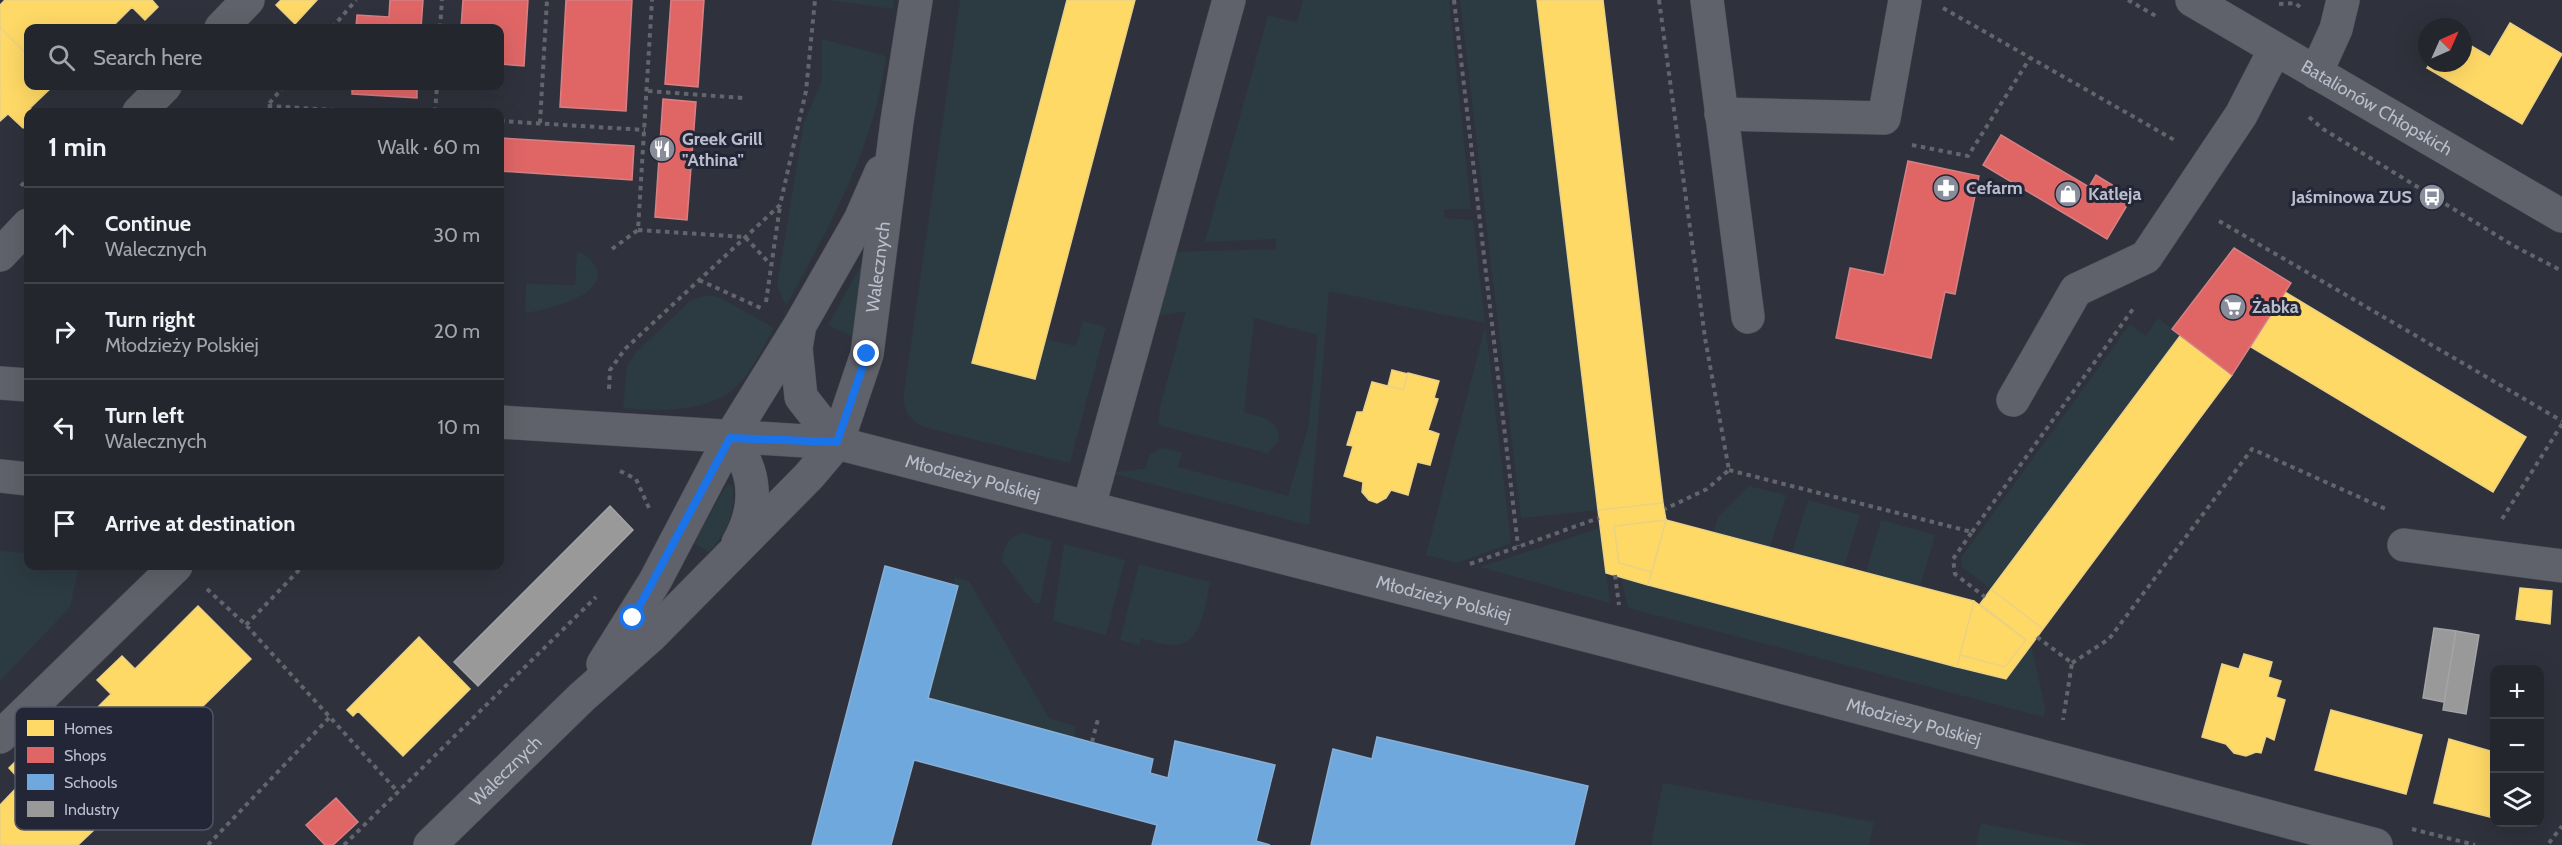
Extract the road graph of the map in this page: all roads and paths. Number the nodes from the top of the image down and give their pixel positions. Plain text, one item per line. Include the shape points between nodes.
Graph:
1 (248, 0) edge
2 (356, 0) edge
3 (442, 0) edge
4 (547, 0) edge
5 (652, 0) edge
6 (815, 0) edge
7 (916, 0) edge
8 (1229, 0) edge
9 (1454, 0) edge
10 (1659, 0) edge
11 (1707, 0) edge
12 (1905, 0) edge
13 (2192, 0) edge
14 (2343, 0) edge
15 (2270, 2) dead end
16 (1939, 6) dead end
17 (2308, 12) dead end
18 (225, 24) edge
19 (335, 24) edge
20 (440, 24) edge
21 (2275, 49) junction
22 (2030, 58) junction
23 (2316, 73) junction
24 (161, 90) edge
25 (281, 90) edge
26 (437, 90) edge
27 (648, 91) junction
28 (743, 98) dead end
29 (143, 108) edge
30 (301, 108) edge
31 (435, 108) edge
32 (1721, 114) junction
33 (2306, 114) dead end
34 (504, 121) edge
35 (897, 121) junction
36 (540, 123) junction
37 (645, 130) junction
38 (1903, 144) dead end
39 (2211, 160) junction
40 (780, 205) junction
41 (2562, 216) edge
42 (2214, 218) dead end
43 (24, 229) edge
44 (638, 230) junction
45 (745, 237) junction
46 (612, 249) dead end
47 (0, 255) edge
48 (771, 265) junction
49 (2562, 271) edge
50 (699, 280) junction
51 (2140, 299) dead end
52 (764, 309) junction
53 (1748, 317) dead end
54 (786, 319) junction
55 (0, 383) edge
56 (24, 385) edge
57 (609, 398) dead end
58 (2013, 399) dead end
59 (504, 422) edge
60 (2562, 422) edge
61 (730, 438) junction
62 (837, 442) junction
63 (616, 468) dead end
64 (1729, 470) junction
65 (0, 476) edge
66 (24, 479) edge
67 (1089, 506) junction
68 (1665, 509) dead end
69 (2390, 510) dead end
70 (647, 516) dead end
71 (2497, 527) dead end
72 (1972, 532) junction
73 (2404, 545) dead end
74 (1518, 546) dead end
75 (729, 556) junction
76 (2562, 566) edge
77 (172, 570) edge
78 (299, 570) edge
79 (1615, 575) dead end
80 (205, 587) dead end
81 (598, 595) dead end
82 (1985, 597) dead end
83 (1619, 607) dead end
84 (246, 625) junction
85 (2037, 637) dead end
86 (2072, 663) junction
87 (582, 697) junction
88 (31, 707) edge
89 (330, 717) junction
90 (1098, 719) dead end
91 (15, 722) edge
92 (2062, 723) dead end
93 (0, 737) edge
94 (1092, 742) dead end
95 (398, 792) junction
96 (2562, 826) edge
97 (2548, 844) edge
98 (208, 845) edge
99 (344, 845) edge
100 (430, 845) edge
101 (2376, 845) edge

1 - 18 street
2 - 19 path
3 - 20 path
4 - 36 path
5 - 27 path
6 - 40 path via 806,91
7 - 35 street, Walecznych
8 - 67 street
9 - 74 path
10 - 64 path via 1705,338
11 - 32 street
12 - 32 street via 1884,118
13 - 21 street, Batalionów Chłopskich
14 - 23 street via 2336,29
15 - 17 path via 2295,3
16 - 22 path
21 - 23 street, Batalionów Chłopskich
21 - 39 street via 2241,115
22 - 38 path via 1968,156
22 - 39 path
23 - 41 street, Batalionów Chłopskich
24 - 29 street
25 - 30 path via 267,106
26 - 31 path
27 - 28 path
27 - 37 path
32 - 53 street
33 - 49 path via 2323,129 2514,246
34 - 36 path
35 - 54 street, Walecznych via 882,171 860,220
35 - 62 street, Walecznych via 867,354
36 - 37 path
37 - 44 path
39 - 58 street via 2146,257 2076,290
40 - 45 path
40 - 48 path
42 - 60 path
43 - 47 street
44 - 45 path
44 - 46 path
45 - 48 path
45 - 50 path
48 - 52 path
50 - 52 path
50 - 57 path via 625,349 610,370
51 - 72 path
52 - 54 path
54 - 61 street, Walecznych
54 - 62 street, Walecznych via 796,348 801,397
55 - 56 street
59 - 61 street, Młodzieży Polskiej
60 - 71 path
61 - 62 street, Młodzieży Polskiej
61 - 75 street, Walecznych via 748,465 753,489 748,520
61 - 87 street, Walecznych via 655,581
62 - 67 street, Młodzieży Polskiej
62 - 75 street, Walecznych via 809,476
63 - 70 path via 636,479 649,506
64 - 68 path via 1707,489
64 - 72 path
65 - 66 street
67 - 101 street, Młodzieży Polskiej
69 - 86 path via 2252,449 2109,639
72 - 82 path via 1953,559 1955,574
73 - 76 street
75 - 87 street, Walecznych via 630,656
77 - 88 street
78 - 84 path
79 - 83 path
80 - 84 path
81 - 95 path
84 - 89 path
85 - 86 path
86 - 92 path
87 - 100 street, Walecznych
89 - 95 path
89 - 98 path
90 - 94 path
91 - 93 street
95 - 99 path
96 - 97 path

